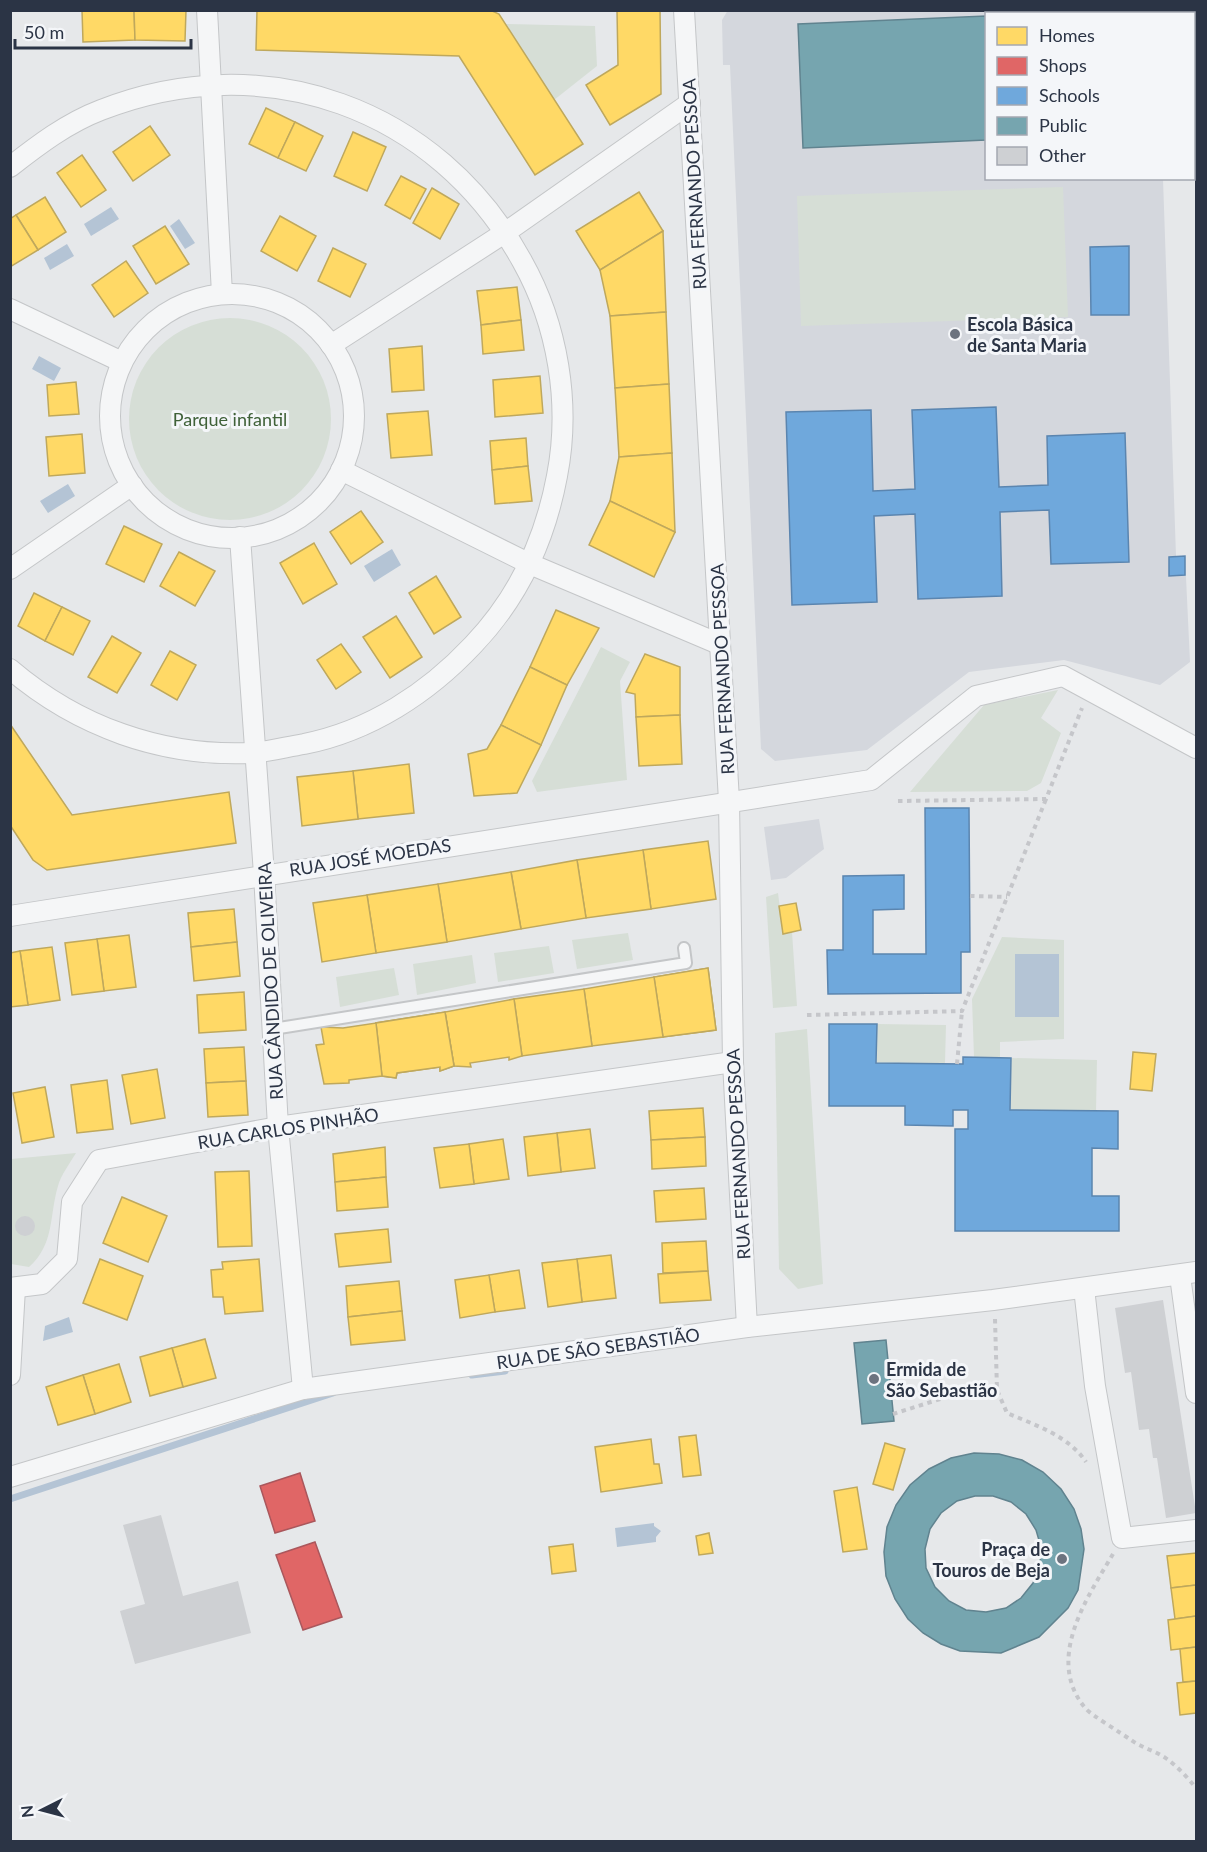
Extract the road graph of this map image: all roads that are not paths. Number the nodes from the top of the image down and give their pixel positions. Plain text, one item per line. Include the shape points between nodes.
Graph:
1 (207, 10) edge
2 (684, 10) edge
3 (212, 84) junction
4 (690, 104) junction
5 (1195, 121) edge
6 (10, 167) edge
7 (1197, 169) edge
8 (506, 232) junction
9 (222, 294) junction
10 (10, 309) edge
11 (331, 345) junction
12 (122, 362) junction
13 (341, 470) junction
14 (132, 485) junction
15 (240, 537) junction
16 (530, 564) junction
17 (10, 569) edge
18 (719, 644) junction
19 (10, 669) edge
20 (1197, 748) edge
21 (254, 753) junction
22 (729, 801) junction
23 (264, 874) junction
24 (10, 916) edge
25 (684, 948) dead end
26 (273, 1029) junction
27 (732, 1062) junction
28 (278, 1127) junction
29 (1188, 1274) edge
30 (13, 1288) edge
31 (1084, 1288) junction
32 (747, 1328) junction
33 (10, 1375) edge
34 (303, 1389) junction
35 (1197, 1393) edge
36 (10, 1477) edge
37 (1197, 1530) edge

1 - 3 street
2 - 4 street, RUA FERNANDO PESSOA
3 - 6 street via 154,92 98,111 46,139
3 - 8 street via 298,91 339,102 378,119 416,141 449,167 480,197
3 - 9 street
4 - 8 street
4 - 18 street, RUA FERNANDO PESSOA
5 - 7 street
8 - 11 street
8 - 16 street via 534,282 553,337 562,394 562,453 551,510
9 - 11 street via 248,295 279,304 315,326
9 - 12 street via 198,298 153,322
10 - 12 street
11 - 13 street via 344,368 351,393 351,437
12 - 14 street via 113,386 111,429 119,463
13 - 15 street via 316,503 290,523
13 - 16 street
14 - 15 street via 169,520 218,537
14 - 17 street
15 - 21 street, RUA CÂNDIDO DE OLIVEIRA
16 - 18 street
16 - 21 street via 494,623 446,674 389,713 325,740
18 - 22 street, RUA FERNANDO PESSOA
19 - 21 street via 36,691 86,721 141,741 199,752
20 - 22 street, RUA JOSÉ MOEDAS via 1063,676 976,696 872,780
21 - 23 street, RUA CÂNDIDO DE OLIVEIRA
22 - 23 street, RUA JOSÉ MOEDAS
22 - 27 street, RUA FERNANDO PESSOA
23 - 24 street, RUA JOSÉ MOEDAS
23 - 26 street, RUA CÂNDIDO DE OLIVEIRA
25 - 26 lane via 686,963
26 - 28 street, RUA CÂNDIDO DE OLIVEIRA
27 - 28 street, RUA CARLOS PINHÃO
27 - 32 street, RUA FERNANDO PESSOA
28 - 30 street, RUA CARLOS PINHÃO via 99,1160 72,1202 67,1259 42,1284
28 - 34 street, RUA CÂNDIDO DE OLIVEIRA
29 - 31 street, RUA DE SÃO SEBASTIÃO
29 - 35 street
30 - 33 street, RUA CARLOS PINHÃO
31 - 32 street, RUA DE SÃO SEBASTIÃO
31 - 37 street via 1095,1386 1122,1538
32 - 34 street, RUA DE SÃO SEBASTIÃO
34 - 36 street, RUA DE SÃO SEBASTIÃO

